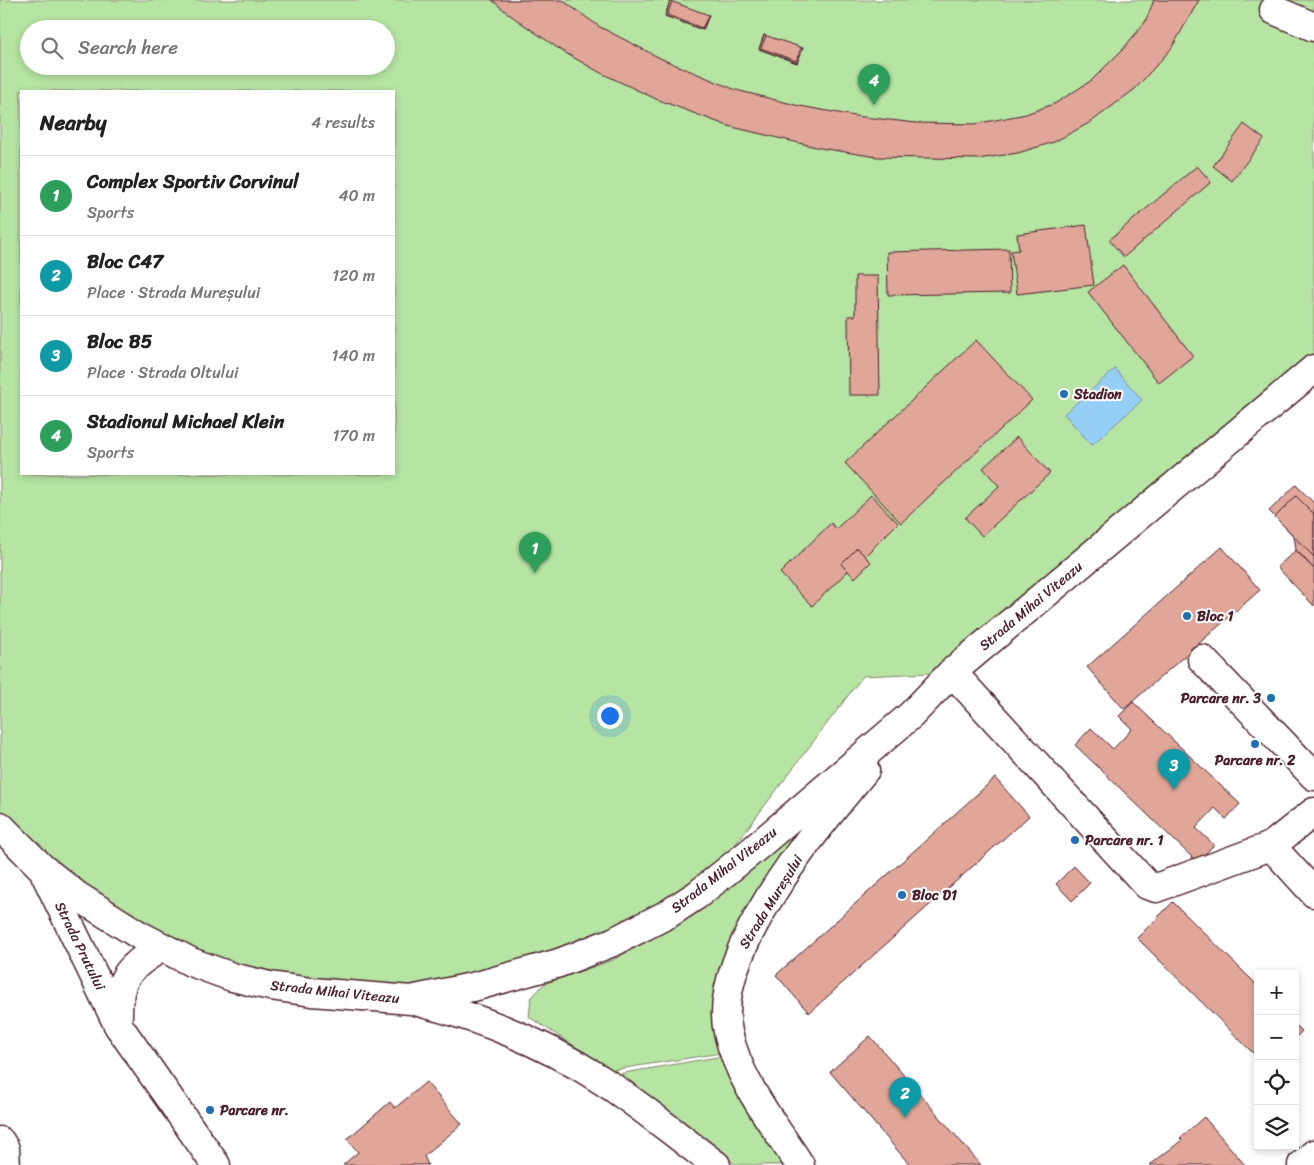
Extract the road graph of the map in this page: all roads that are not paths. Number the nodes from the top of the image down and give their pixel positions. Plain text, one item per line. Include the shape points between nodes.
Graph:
1 (1274, 10) dead end
2 (1314, 27) edge
3 (1314, 369) edge
4 (1202, 659) dead end
5 (952, 672) junction
6 (911, 715) junction
7 (1314, 776) edge
8 (1314, 812) edge
9 (0, 826) edge
10 (1271, 846) junction
11 (42, 868) junction
12 (1314, 893) edge
13 (161, 948) junction
14 (410, 1000) junction
15 (118, 1025) junction
16 (0, 1141) edge
17 (1314, 1154) edge
18 (6, 1165) edge
19 (216, 1165) edge
20 (716, 1165) edge
21 (800, 1165) edge
22 (1302, 1165) edge

1 - 2 street
3 - 5 street, Strada Mihai Viteazu
4 - 7 street
5 - 6 street, Strada Mihai Viteazu
5 - 10 street via 1147,885 1156,888
6 - 14 street, Strada Mihai Viteazu via 753,850 697,894 642,929 551,966
6 - 21 street, Strada Mureșului via 843,797 787,872 745,943 729,982 726,1018 736,1058 749,1086
8 - 10 street
9 - 11 street, Strada Mihai Viteazu
10 - 12 street
11 - 13 street, Strada Mihai Viteazu via 83,900
11 - 15 street, Strada Prutului
13 - 14 street, Strada Mihai Viteazu via 232,977 270,986
13 - 15 street, Strada Prutului via 128,972 120,986
14 - 20 street via 496,1025 567,1059 604,1082
15 - 19 street, Strada Prutului
16 - 18 street via 6,1149
17 - 22 street

